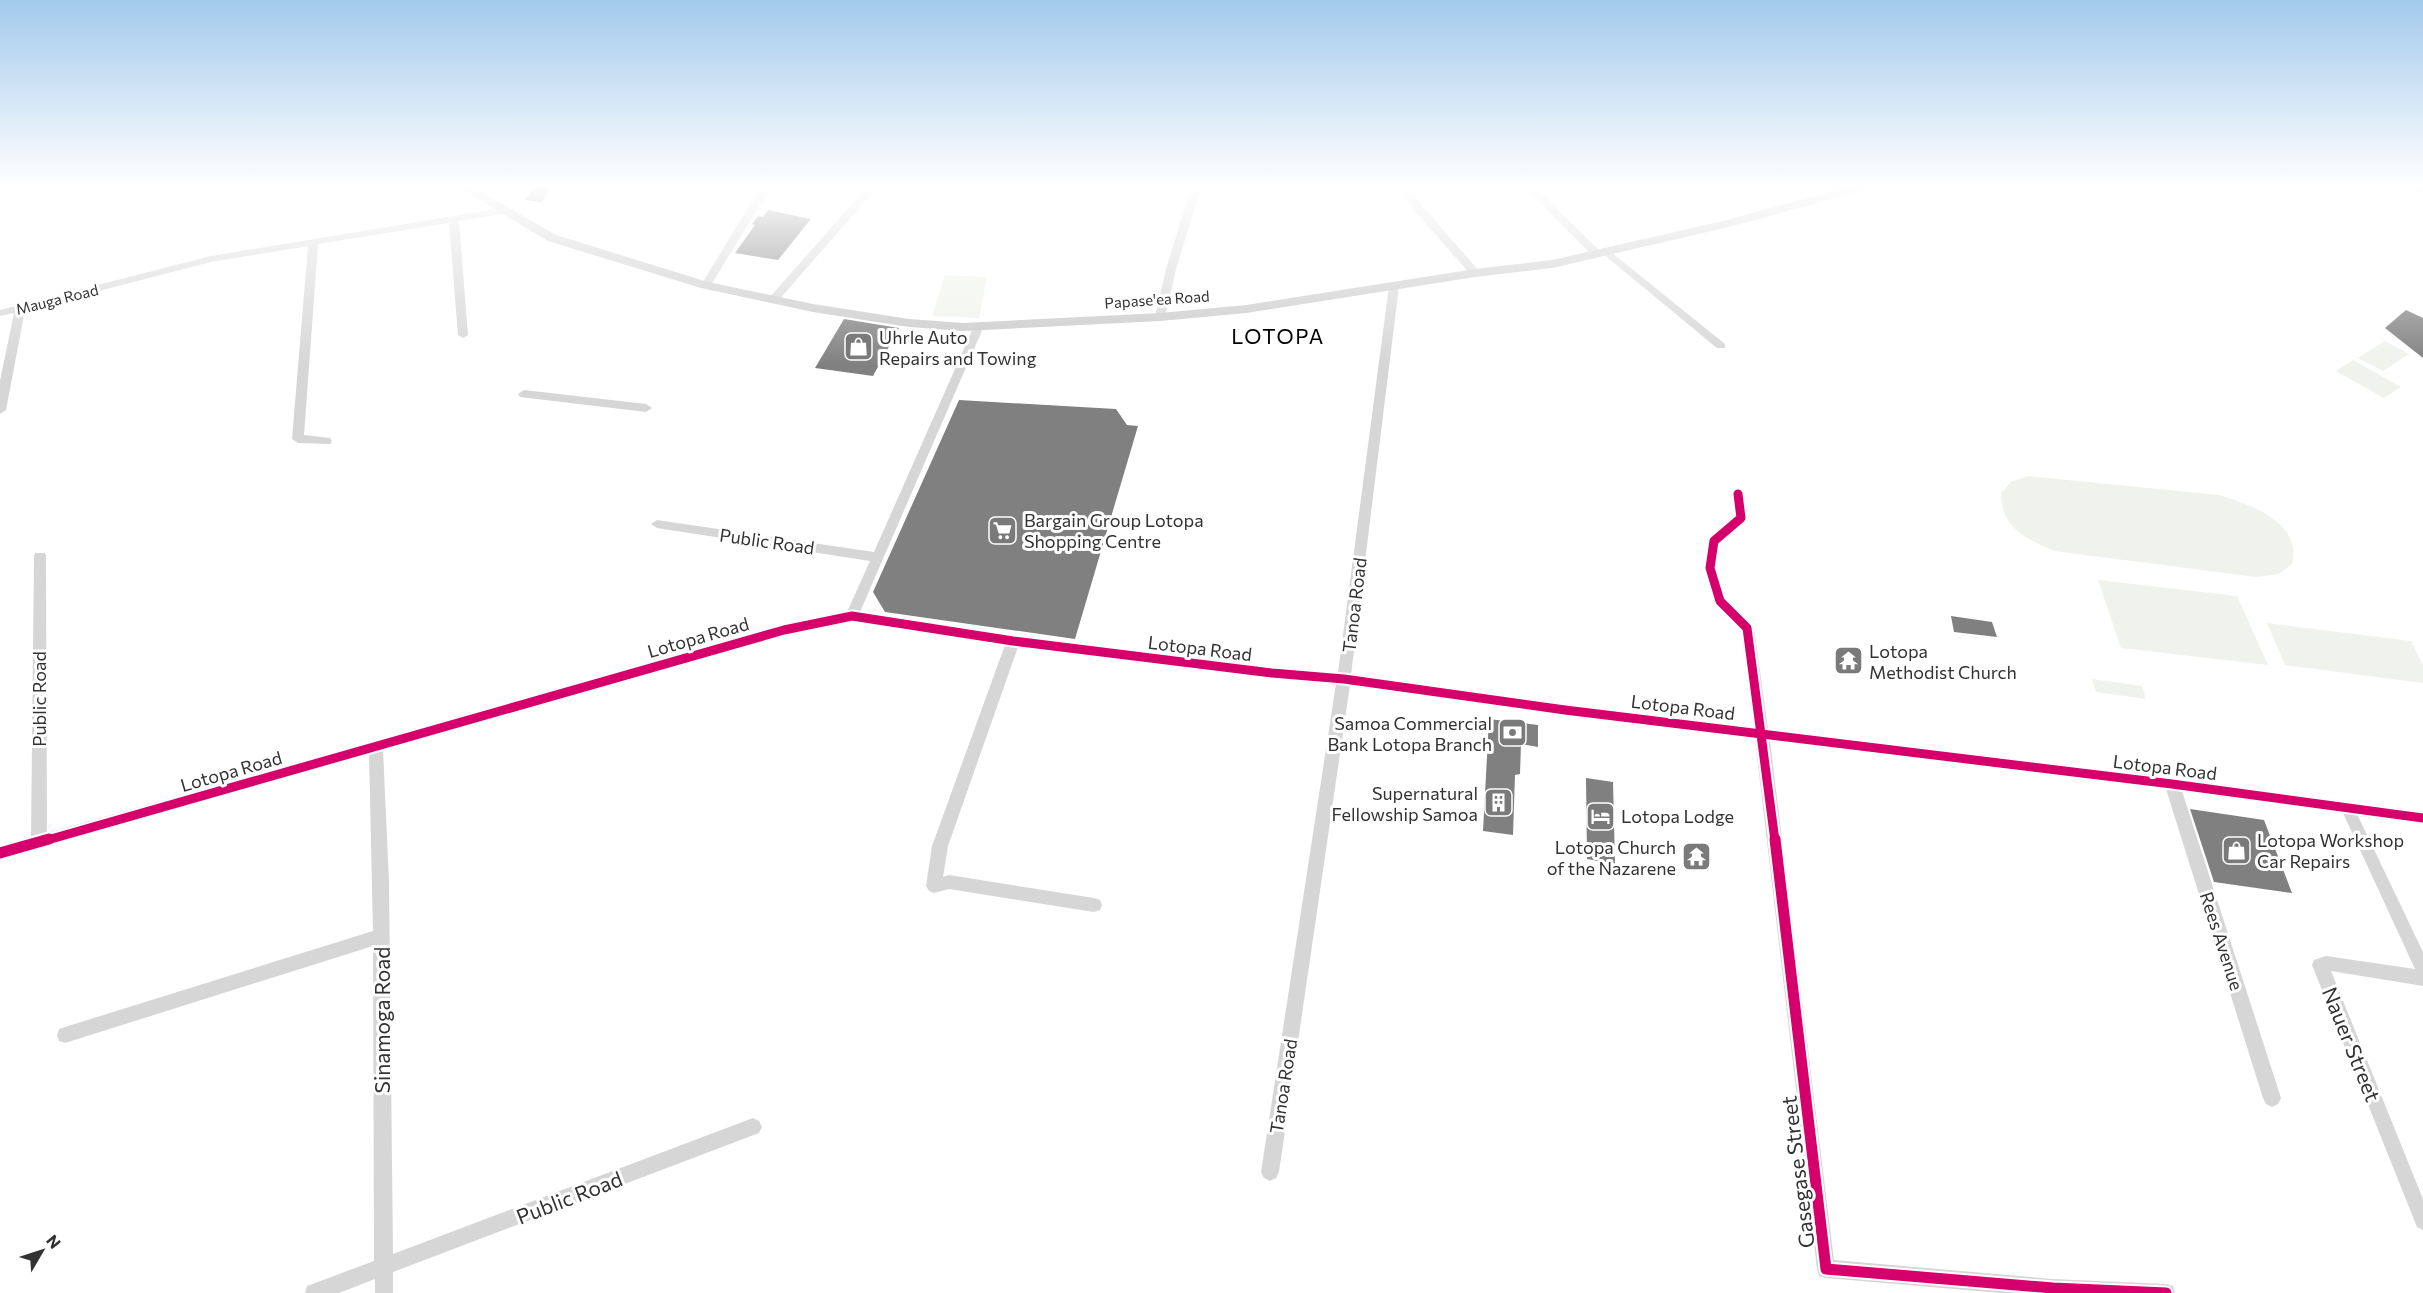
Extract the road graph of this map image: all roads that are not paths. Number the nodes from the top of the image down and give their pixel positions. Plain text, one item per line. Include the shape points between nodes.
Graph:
1 (288, 245) edge
2 (313, 245) edge
3 (455, 245) edge
4 (575, 245) edge
5 (730, 245) edge
6 (821, 245) edge
7 (1179, 245) edge
8 (1451, 245) edge
9 (1593, 245) edge
10 (1630, 245) edge
11 (1600, 252) junction
12 (1476, 273) junction
13 (706, 285) junction
14 (1394, 286) junction
15 (773, 300) junction
16 (20, 309) junction
17 (0, 313) edge
18 (1160, 317) junction
19 (979, 326) junction
20 (463, 335) dead end
21 (1721, 346) dead end
22 (524, 394) dead end
23 (645, 408) dead end
24 (0, 410) edge
25 (326, 441) dead end
26 (1738, 494) dead end
27 (657, 524) dead end
28 (40, 556) dead end
29 (878, 557) junction
30 (852, 616) junction
31 (1013, 641) junction
32 (1344, 679) junction
33 (1762, 734) junction
34 (376, 747) junction
35 (2172, 784) junction
36 (2347, 807) junction
37 (2423, 818) edge
38 (39, 841) junction
39 (0, 853) edge
40 (1094, 905) dead end
41 (381, 936) junction
42 (2423, 969) edge
43 (2423, 978) edge
44 (65, 1035) dead end
45 (2272, 1098) dead end
46 (753, 1127) dead end
47 (1270, 1172) dead end
48 (2423, 1221) edge
49 (385, 1267) junction
50 (314, 1293) edge
51 (384, 1293) edge
52 (2166, 1293) edge

1 - 16 street, Mauga Road via 211,259
2 - 25 street via 298,439
3 - 20 street
4 - 13 main road, Papase'ea Road
5 - 13 street
6 - 15 street
7 - 18 street
8 - 12 street
9 - 11 street
10 - 11 main road, Papase'ea Road
11 - 12 main road, Papase'ea Road via 1552,264
11 - 21 street
12 - 14 main road, Papase'ea Road
13 - 15 main road, Papase'ea Road
14 - 18 main road, Papase'ea Road via 1246,309
14 - 32 street, Tanoa Road
15 - 19 main road, Papase'ea Road via 909,323
16 - 17 street, Mauga Road
16 - 24 street
18 - 19 main road, Papase'ea Road
19 - 29 street
22 - 23 street
26 - 33 street via 1741,518 1714,541 1710,568 1720,601 1747,628
27 - 29 street, Public Road
28 - 38 street, Public Road
29 - 30 street
30 - 31 street, Lotopa Road
30 - 34 street, Lotopa Road via 773,633
31 - 32 street, Lotopa Road
31 - 40 street via 940,846 934,886 949,882
32 - 33 street, Lotopa Road
32 - 47 street, Tanoa Road
33 - 35 street, Lotopa Road
33 - 52 street, Gasegase Street via 1826,1269
34 - 38 street, Lotopa Road
34 - 41 street, Sinamoga Road
35 - 36 street, Lotopa Road
35 - 45 street, Rees Avenue
36 - 37 street, Lotopa Road
36 - 42 street
38 - 39 street, Lotopa Road
41 - 44 street
41 - 49 street, Sinamoga Road
43 - 48 street, Nauer Street via 2320,965
46 - 49 street, Public Road
49 - 50 street, Public Road
49 - 51 street, Sinamoga Road

